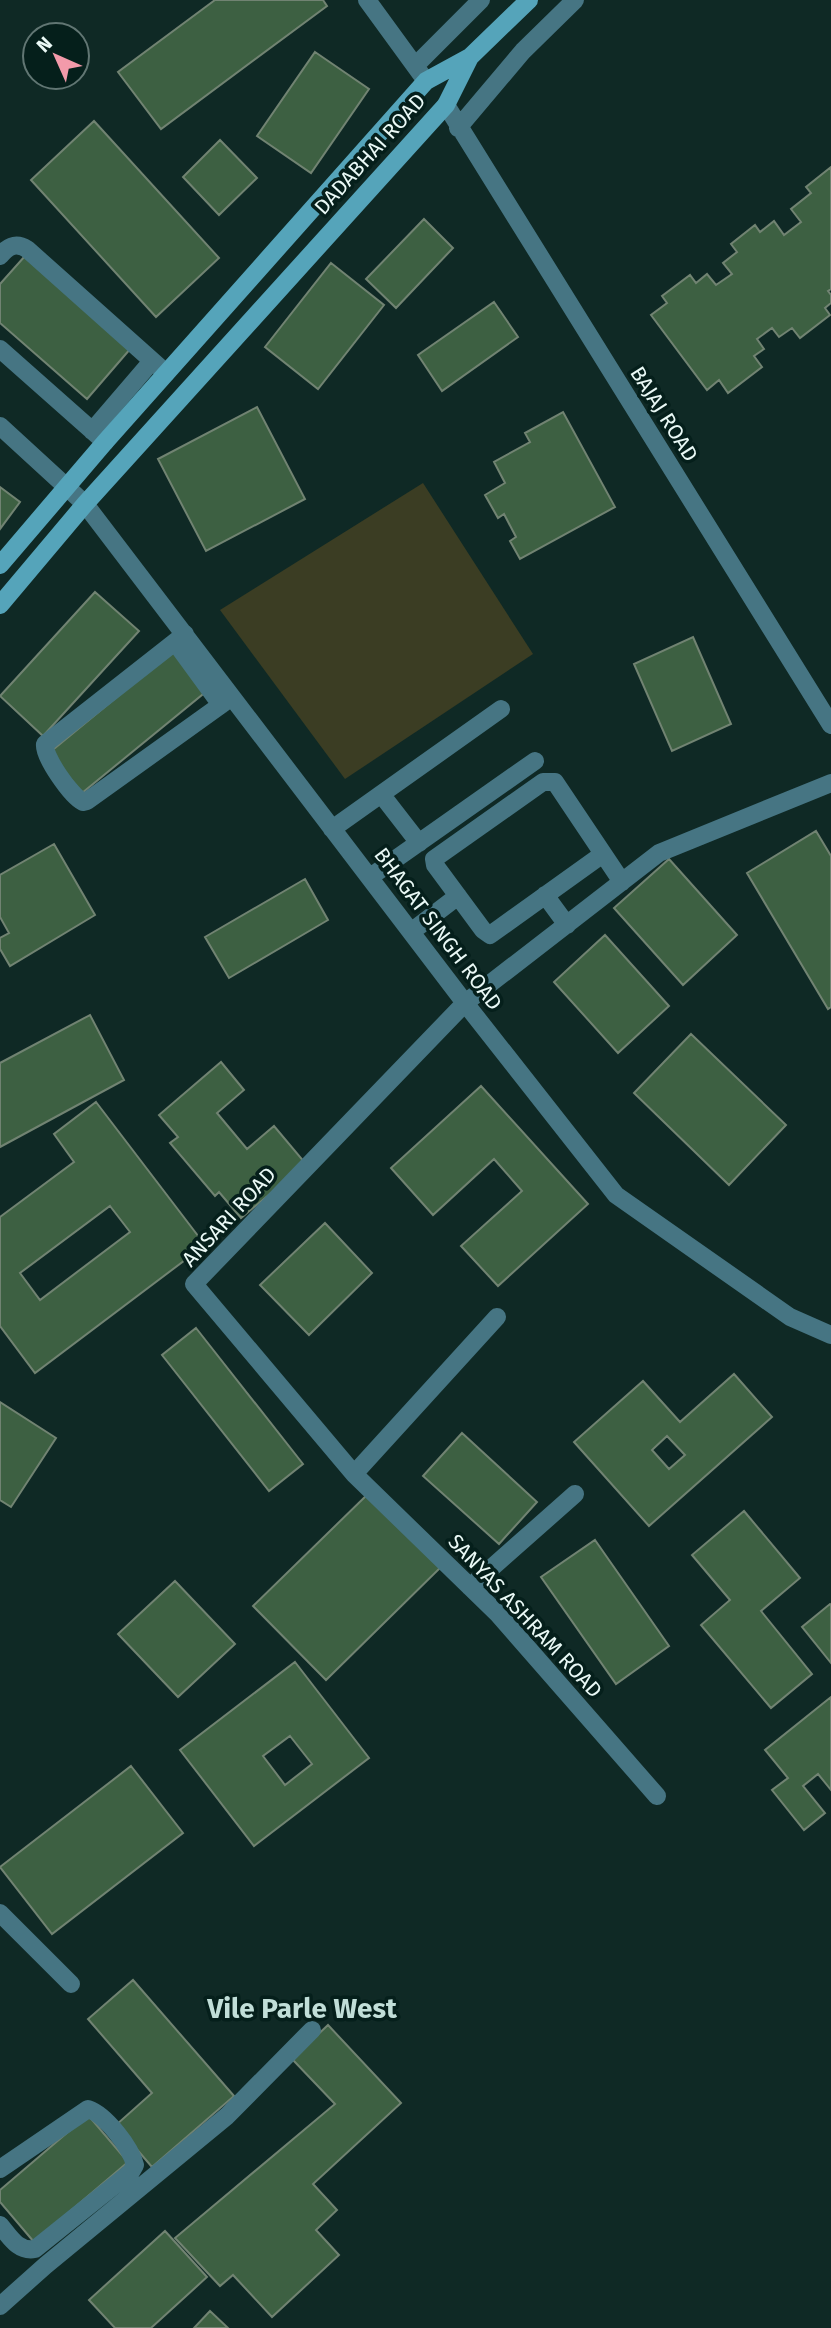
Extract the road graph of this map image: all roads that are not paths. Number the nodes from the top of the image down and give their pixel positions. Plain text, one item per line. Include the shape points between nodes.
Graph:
1 (367, 0) edge
2 (481, 0) edge
3 (529, 0) edge
4 (575, 0) edge
5 (470, 57) junction
6 (415, 66) junction
7 (426, 81) junction
8 (446, 105) junction
9 (458, 128) junction
10 (0, 256) edge
11 (0, 349) edge
12 (152, 361) junction
13 (166, 373) junction
14 (0, 426) edge
15 (99, 437) junction
16 (65, 488) junction
17 (85, 505) junction
18 (0, 565) edge
19 (0, 605) edge
20 (180, 638) junction
21 (226, 701) junction
22 (500, 709) dead end
23 (831, 725) edge
24 (535, 761) dead end
25 (831, 783) edge
26 (381, 794) junction
27 (332, 829) junction
28 (419, 843) junction
29 (603, 854) junction
30 (370, 877) junction
31 (622, 882) junction
32 (545, 895) junction
33 (458, 897) junction
34 (567, 925) junction
35 (411, 932) junction
36 (465, 1003) junction
37 (497, 1317) dead end
38 (831, 1335) edge
39 (354, 1474) junction
40 (575, 1494) dead end
41 (470, 1587) junction
42 (657, 1796) dead end
43 (0, 1913) edge
44 (71, 1984) dead end
45 (312, 2030) dead end
46 (0, 2169) edge
47 (0, 2225) edge
48 (0, 2306) edge

1 - 6 street
2 - 6 street
3 - 5 main road
4 - 9 street via 523,51
5 - 7 main road, DADABHAI ROAD
5 - 8 main road, DADABHAI ROAD
6 - 7 street
7 - 13 main road, DADABHAI ROAD
8 - 9 street, BAJAJ ROAD
8 - 17 main road, DADABHAI ROAD
9 - 23 street, BAJAJ ROAD
10 - 12 street via 11,246 27,249
11 - 15 street
12 - 13 street
12 - 15 street
13 - 15 main road, DADABHAI ROAD
14 - 16 street, BHAGAT SINGH ROAD
15 - 16 main road, DADABHAI ROAD
16 - 17 street, BHAGAT SINGH ROAD
16 - 18 main road, DADABHAI ROAD
17 - 19 main road, DADABHAI ROAD
17 - 20 street, BHAGAT SINGH ROAD
20 - 21 street, BHAGAT SINGH ROAD
20 - 21 street via 45,744 44,753 75,797 87,801
21 - 27 street, BHAGAT SINGH ROAD
22 - 26 street
24 - 28 street
25 - 31 street via 659,853
26 - 27 street
26 - 28 street
27 - 30 street, BHAGAT SINGH ROAD
28 - 30 street
29 - 31 street
29 - 32 street
29 - 33 street via 555,782 543,782 434,859
30 - 35 street, BHAGAT SINGH ROAD
31 - 34 street
32 - 33 street via 491,935
32 - 34 street
33 - 35 street
34 - 36 street
35 - 36 street, BHAGAT SINGH ROAD
36 - 38 street, BHAGAT SINGH ROAD via 616,1195 790,1317
36 - 39 street, ANSARI ROAD via 194,1284
37 - 39 street
39 - 41 street, SANYAS ASHRAM ROAD
40 - 41 street
41 - 42 street, SANYAS ASHRAM ROAD
43 - 44 street
45 - 48 street via 227,2116
46 - 47 street via 88,2109 104,2118 135,2165 35,2249 19,2247

